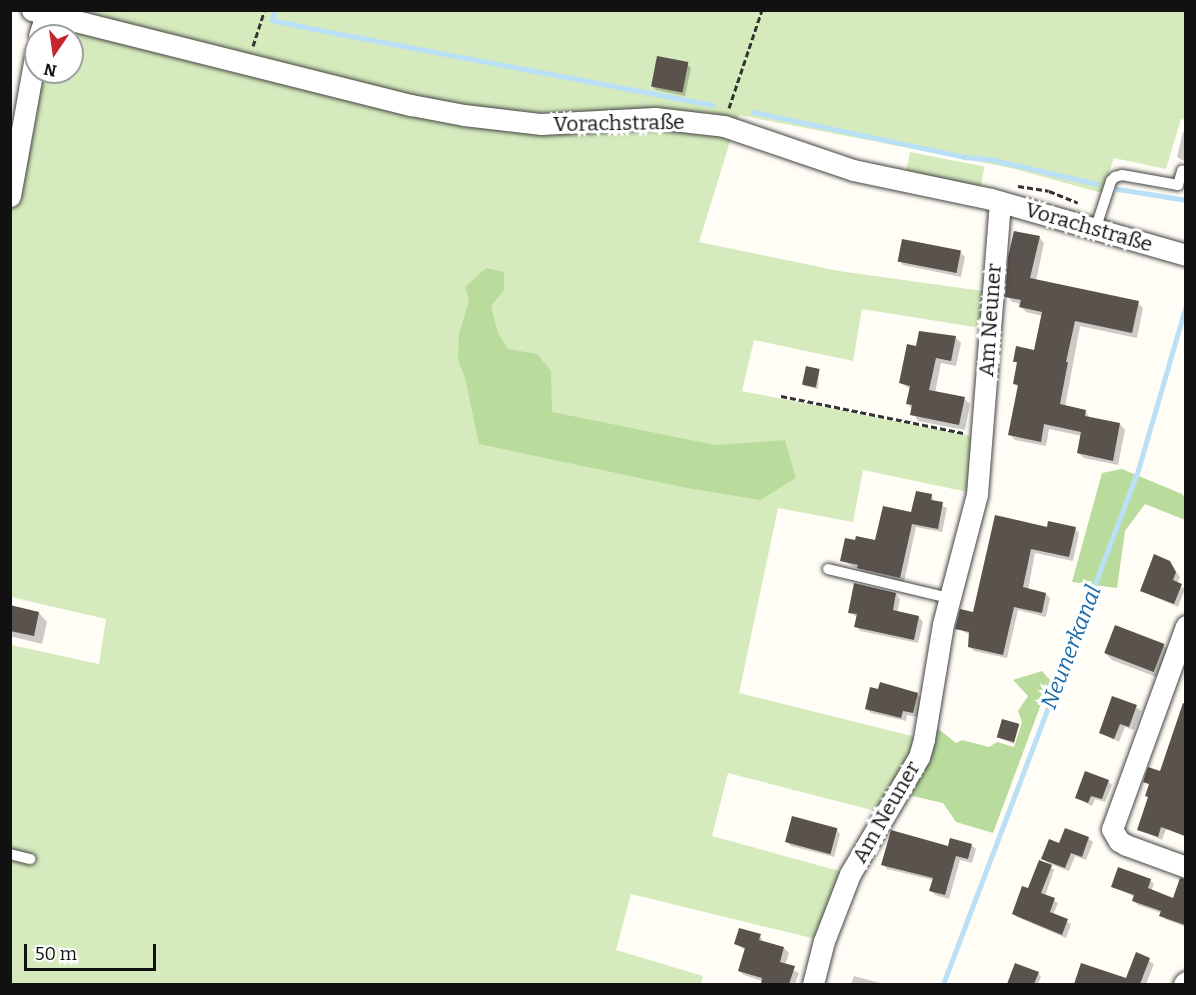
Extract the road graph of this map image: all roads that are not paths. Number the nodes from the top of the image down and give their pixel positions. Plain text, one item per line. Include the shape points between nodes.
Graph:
1 (39, 12) edge
2 (30, 84) edge
3 (1182, 171) dead end
4 (10, 196) edge
5 (1000, 202) junction
6 (1095, 230) junction
7 (1184, 254) edge
8 (828, 569) dead end
9 (949, 598) junction
10 (1185, 626) edge
11 (10, 854) edge
12 (30, 859) dead end
13 (1185, 867) edge
14 (813, 984) edge

1 - 5 street, Vorachstraße via 411,105 506,122 655,118 724,126 854,170
2 - 4 street
3 - 6 lane via 1178,185 1115,177
5 - 6 street, Vorachstraße
5 - 9 street, Am Neuner via 977,494
6 - 7 street, Vorachstraße
8 - 9 lane
9 - 14 street, Am Neuner via 919,757 850,874 824,941
10 - 13 street via 1112,829 1126,845
11 - 12 lane

